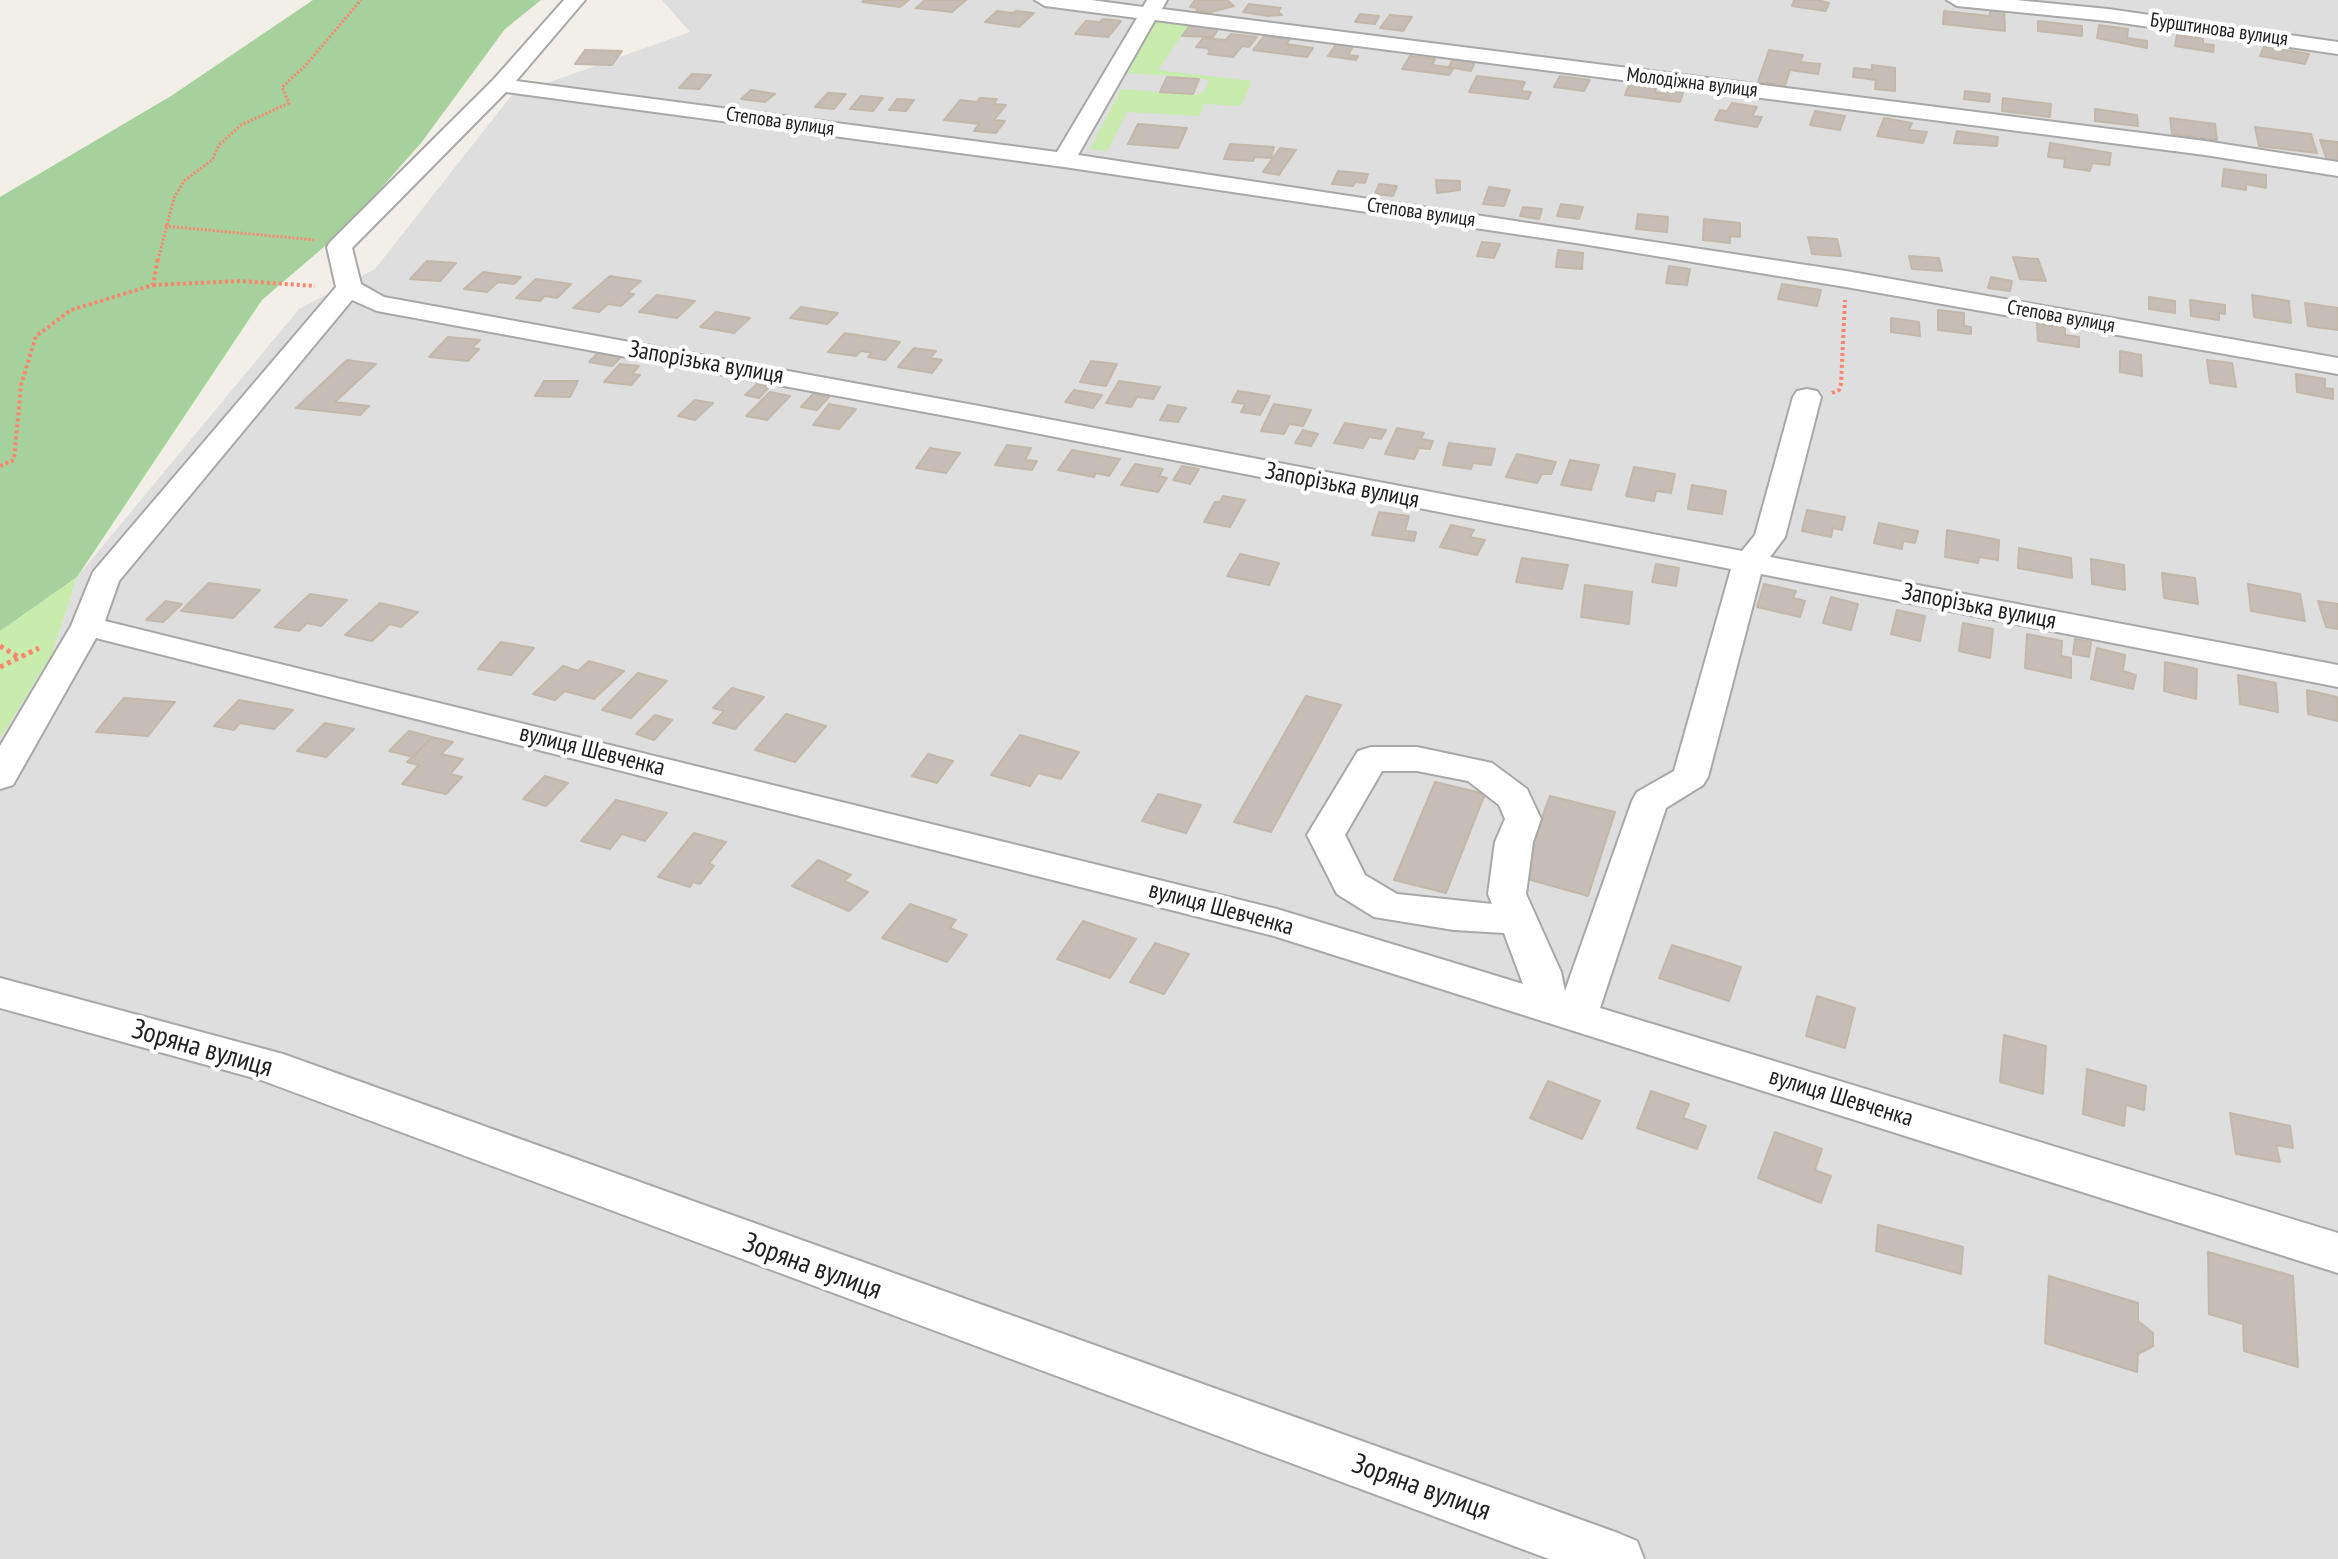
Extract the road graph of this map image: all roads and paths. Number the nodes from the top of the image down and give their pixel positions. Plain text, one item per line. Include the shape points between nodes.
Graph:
1 (361, 0) edge
2 (575, 0) edge
3 (1045, 0) edge
4 (1957, 0) edge
5 (1153, 6) edge
6 (2338, 48) edge
7 (501, 85) junction
8 (1064, 160) junction
9 (2338, 169) edge
10 (165, 226) junction
11 (339, 247) junction
12 (1846, 279) junction
13 (153, 285) junction
14 (349, 288) junction
15 (2338, 366) edge
16 (1807, 397) joint
17 (0, 466) edge
18 (1748, 564) junction
19 (87, 626) junction
20 (2338, 676) edge
21 (0, 777) edge
22 (1518, 920) junction
23 (0, 993) edge
24 (1562, 1011) junction
25 (2338, 1253) edge
26 (1618, 1559) edge

1 - 10 path via 282,87 289,103 241,125 219,145 212,160 184,181
2 - 7 street
3 - 5 street, Молодіжна вулиця
4 - 6 street, Бурштинова вулиця
5 - 8 street
5 - 9 street, Молодіжна вулиця
7 - 8 street, Степова вулиця
7 - 11 street
8 - 12 street, Степова вулиця
10 - 11 path via 310,239
10 - 13 path
11 - 14 street
12 - 15 street, Степова вулиця
12 - 16 path via 1841,384 1832,393
13 - 14 path via 241,281
13 - 17 path via 71,310 36,336 21,385 14,460
14 - 18 street, Запорізька вулиця via 377,303
14 - 19 street via 104,579
16 - 18 street via 1770,537
18 - 20 street, Запорізька вулиця
18 - 24 street via 1690,777 1650,801
19 - 21 street
19 - 24 street, вулиця Шевченка via 1277,923
22 - 22 street via 1507,894 1514,842 1523,819 1514,798 1479,771 1417,759 1371,759 1326,835 1351,884 1388,907
22 - 24 street
23 - 26 street, Зоряна вулиця via 268,1066
24 - 25 street, вулиця Шевченка

